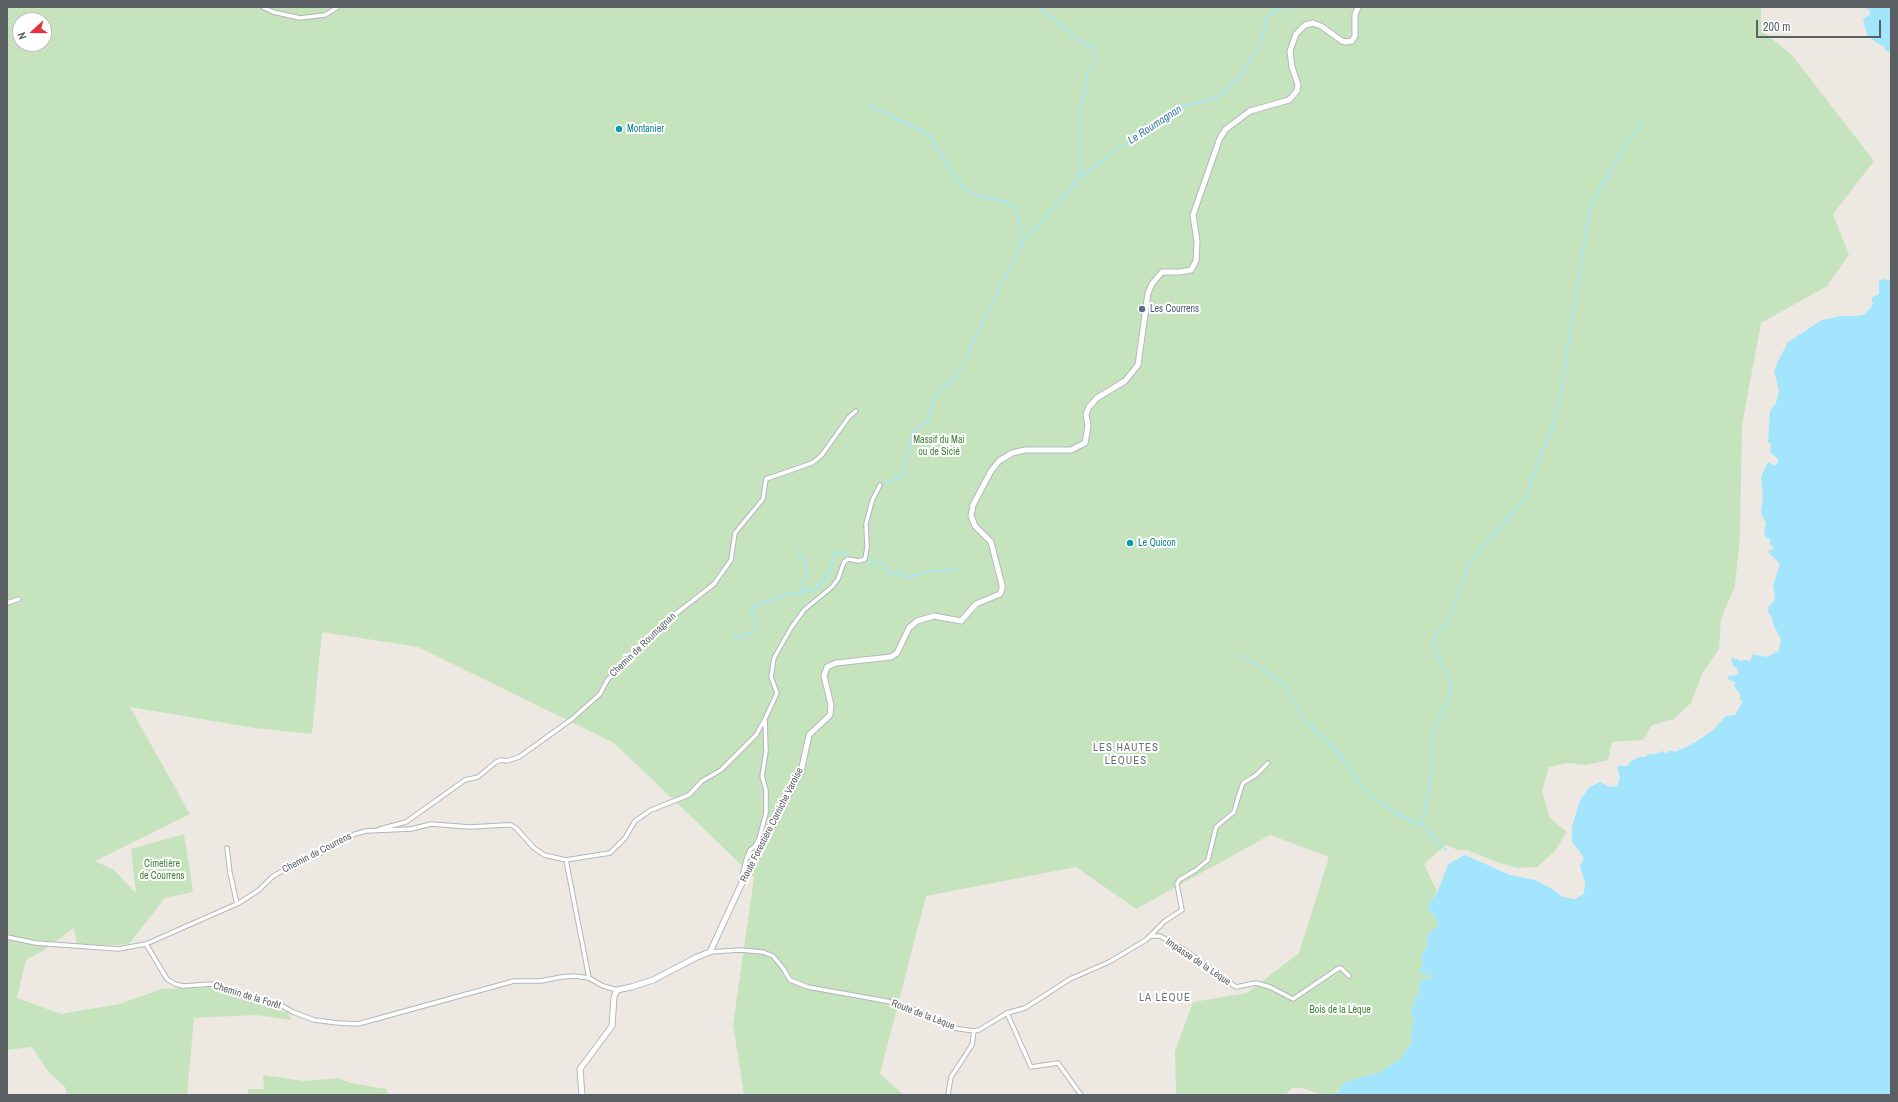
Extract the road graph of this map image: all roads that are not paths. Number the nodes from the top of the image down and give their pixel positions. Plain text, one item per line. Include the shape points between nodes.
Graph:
1 (263, 7) edge
2 (338, 7) edge
3 (1358, 7) edge
4 (856, 411) dead end
5 (880, 485) dead end
6 (19, 599) dead end
7 (7, 603) edge
8 (765, 719) junction
9 (1268, 763) dead end
10 (377, 830) junction
11 (227, 848) dead end
12 (566, 860) junction
13 (740, 887) junction
14 (237, 904) junction
15 (1151, 936) junction
16 (7, 937) edge
17 (146, 944) junction
18 (710, 952) junction
19 (1349, 976) dead end
20 (589, 978) junction
21 (617, 990) junction
22 (1008, 1013) junction
23 (974, 1031) junction
24 (582, 1095) edge
25 (948, 1095) edge
26 (1081, 1095) edge

1 - 2 street via 300,18 325,15
3 - 13 street, Route Forestière Corniche Varoise via 1355,15 1355,36 1352,41 1342,41 1321,26 1305,24 1296,34 1290,51 1298,85 1297,91 1289,100 1245,114 1226,129 1220,138 1193,215 1197,241 1196,261 1191,270 1162,272 1152,284 1148,293 1138,366 1125,381 1096,398 1089,408 1086,414 1088,426 1085,443 1072,450 1025,450 1012,453 999,461 991,471 973,505 971,516 975,526 991,542 1002,585 1000,594 976,604 961,621 934,616 917,621 909,628 896,653 891,657 836,663 827,667 824,676 831,705 830,715 810,735 801,772
4 - 10 street, Chemin de Roumagnan via 821,456 812,463 766,479 763,499 735,533 731,560 714,584 669,619 608,679 600,694 572,719 519,757 496,762 478,777 465,780 406,822
5 - 8 street, Chemin de Courrens via 872,501 866,524 865,559 844,562 832,587 804,610 776,650 771,677 777,693
6 - 7 street
8 - 12 street, Chemin de Courrens via 756,736 721,770 702,781 688,795 652,810 635,821 625,838 610,853
8 - 13 street via 766,752 762,776 766,790 766,813 759,839 746,860
9 - 15 street via 1244,783 1234,812 1216,827 1208,860 1179,880 1177,884 1182,910
10 - 12 street, Chemin de Courrens via 411,829 431,824 470,827 512,825 544,855
10 - 14 street, Chemin de Courrens via 355,834 321,853 308,857 272,877 259,890
11 - 14 street
12 - 20 street
13 - 18 street, Route Forestière Corniche Varoise
14 - 17 street, Chemin de Courrens
15 - 19 street, Impasse de la Lèque via 1160,936 1186,951 1236,987 1256,983 1293,999 1339,968
15 - 22 street via 1109,962 1070,978 1025,1008
16 - 17 street via 36,943 118,949
17 - 20 street, Chemin de la Forêt via 167,979 175,984 212,984 242,996 277,1003 314,1020 338,1023 360,1023 514,981 541,981 561,977
18 - 21 street via 653,980
18 - 23 street, Route de la Lèque via 763,952 773,956 790,980 808,986 897,1003 953,1028
20 - 21 street, Chemin de la Forêt
21 - 24 street via 612,1026 580,1069
22 - 23 street
22 - 26 street via 1031,1067 1058,1063
23 - 25 street via 972,1045 951,1077

